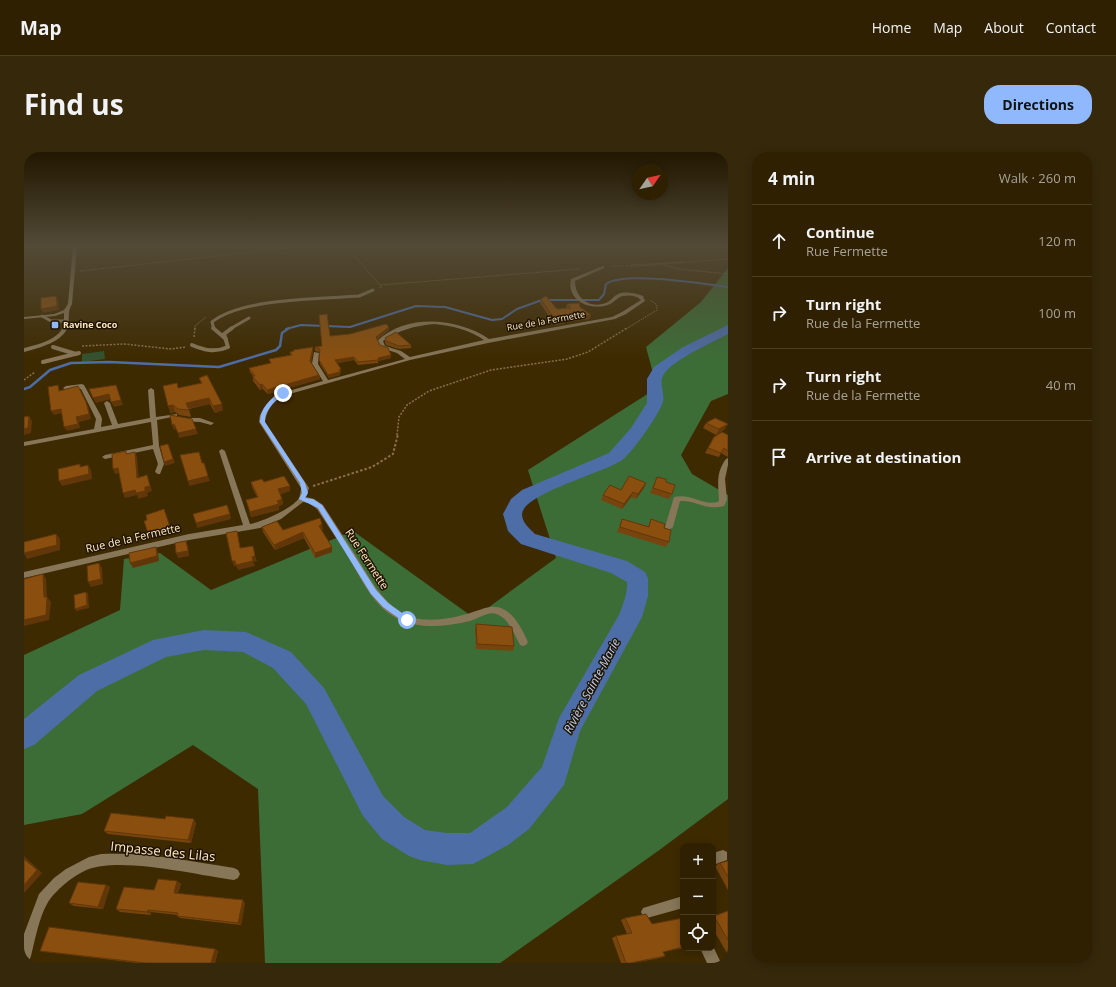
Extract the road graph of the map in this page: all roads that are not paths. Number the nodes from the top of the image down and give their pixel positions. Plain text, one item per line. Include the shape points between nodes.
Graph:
1 (72, 284) edge
2 (573, 284) edge
3 (372, 290) road end
4 (66, 311) junction
5 (42, 316) junction
6 (24, 318) edge
7 (249, 318) dead end
8 (66, 321) junction
9 (226, 339) junction
10 (488, 341) junction
11 (51, 345) junction
12 (192, 345) road end
13 (24, 350) edge
14 (316, 353) edge
15 (56, 359) junction
16 (409, 359) junction
17 (43, 362) dead end
18 (326, 382) junction
19 (66, 388) edge
20 (151, 390) dead end
21 (107, 403) dead end
22 (175, 415) edge
23 (166, 417) junction
24 (153, 419) junction
25 (211, 423) dead end
26 (116, 427) junction
27 (97, 431) junction
28 (24, 444) edge
29 (156, 446) junction
30 (222, 451) dead end
31 (104, 457) dead end
32 (728, 460) edge
33 (158, 472) dead end
34 (724, 477) edge
35 (302, 499) junction
36 (248, 528) junction
37 (669, 528) edge
38 (24, 575) edge
39 (523, 642) dead end
40 (234, 874) dead end
41 (680, 903) edge
42 (647, 912) dead end
43 (708, 951) edge
44 (24, 956) edge
45 (714, 963) edge

1 - 4 street via 70,304
2 - 10 street, Rue de la Fermette via 575,297 593,305 609,303 624,294 643,298 624,314
3 - 9 lane via 359,296 276,302 233,311 212,322 215,331
4 - 5 street
4 - 8 street
5 - 6 street
5 - 8 lane via 51,321
7 - 9 lane via 227,331 224,334
8 - 11 street via 62,333
9 - 12 lane via 228,347 223,350 208,350
10 - 16 street, Rue de la Fermette
10 - 16 street via 473,332 436,322 403,329 380,341 384,347
11 - 13 street
11 - 15 lane
11 - 15 lane via 77,354
14 - 18 street via 315,364
15 - 17 lane
16 - 18 street, Rue de la Fermette
18 - 35 street, Rue de la Fermette via 277,396 262,417 265,427 305,488
19 - 27 street via 82,386 86,389 99,419
20 - 24 street
21 - 26 street
22 - 23 street
23 - 24 street
23 - 25 street
24 - 26 street
24 - 29 street
26 - 27 street
27 - 28 street
29 - 31 street
29 - 33 street via 160,464
30 - 36 street
32 - 34 street via 723,466
34 - 37 street via 721,504 710,505 683,497 677,499
35 - 36 street, Rue de la Fermette via 278,517
35 - 39 street, Rue Fermette via 320,507 374,592 395,614 407,620 423,623 469,617 493,610 508,617
36 - 38 street, Rue de la Fermette via 189,537
40 - 44 street, Impasse des Lilas via 131,860 109,859 89,862 56,884 42,900
41 - 42 street
43 - 45 street

